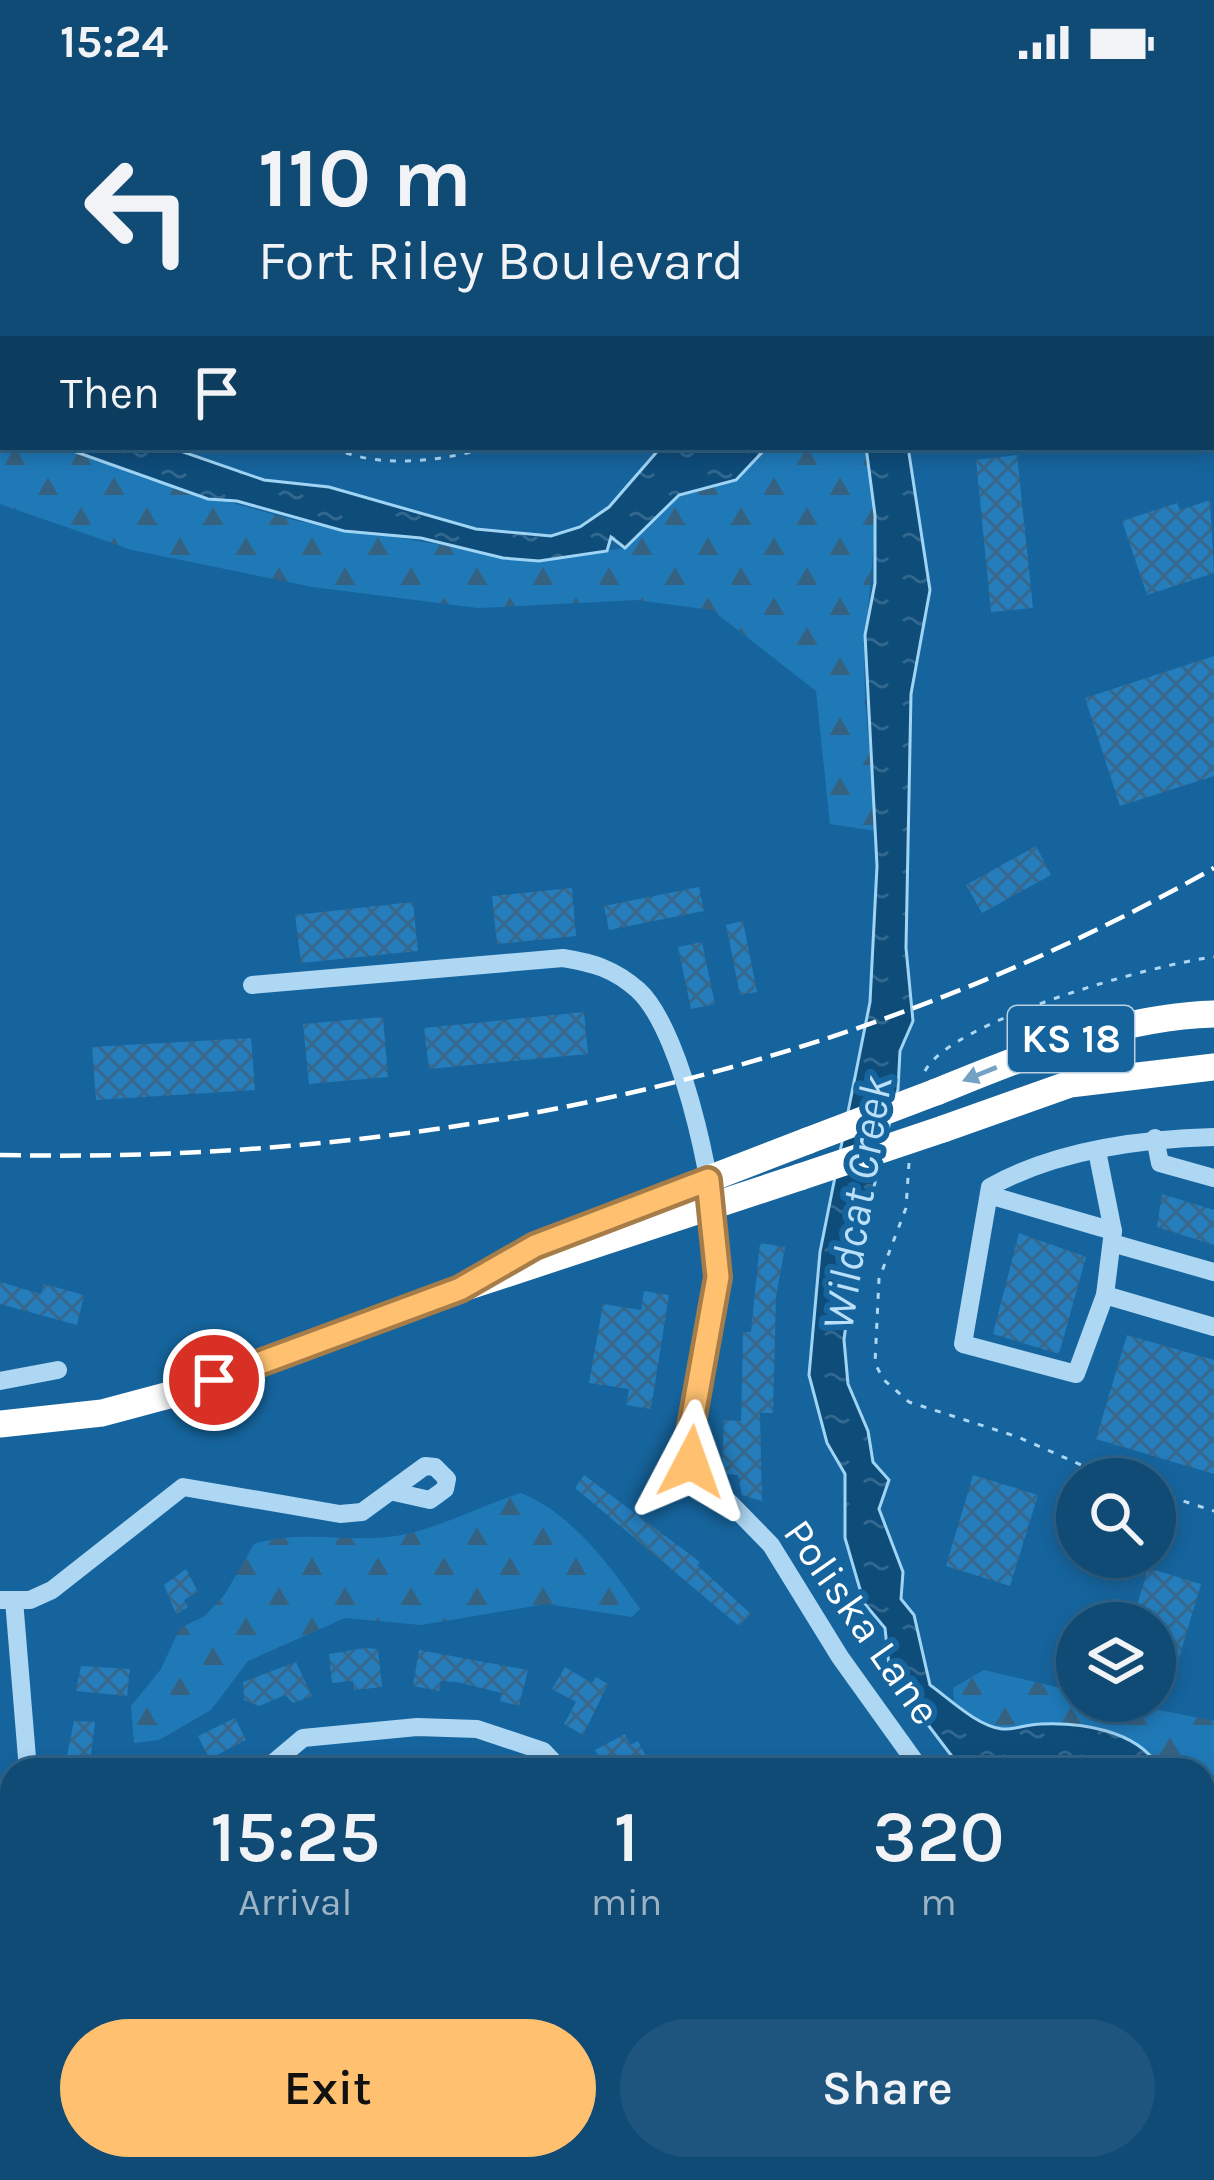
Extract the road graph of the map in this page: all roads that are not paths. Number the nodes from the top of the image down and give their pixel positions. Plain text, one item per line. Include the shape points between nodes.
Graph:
1 (252, 985) dead end
2 (1214, 1014) edge
3 (1214, 1067) edge
4 (1214, 1137) edge
5 (1155, 1138) junction
6 (1097, 1151) junction
7 (1214, 1178) edge
8 (709, 1194) junction
9 (988, 1195) junction
10 (1112, 1237) junction
11 (1214, 1272) edge
12 (1105, 1295) junction
13 (1214, 1327) edge
14 (58, 1370) dead end
15 (0, 1381) edge
16 (0, 1424) edge
17 (394, 1492) dead end
18 (15, 1600) edge
19 (27, 1758) edge
20 (279, 1758) edge
21 (550, 1758) edge
22 (912, 1758) edge

1 - 8 street via 563,958 604,965 642,994 669,1042
2 -> 8 highway, KS 18, bridge via 1064,1041 807,1141
3 - 8 highway, KS 18, bridge via 1070,1084 800,1177
4 - 5 street
5 - 6 street
5 - 7 street via 1160,1163
6 - 9 street via 1012,1174
6 - 10 street
8 - 16 highway, KS 18 via 535,1246 460,1289 173,1394 102,1413
8 - 22 street, Poliska Lane via 718,1277 691,1462 771,1545
9 - 10 street
9 - 12 street via 963,1344 1076,1374
10 - 11 street
10 - 12 street
12 - 13 street
14 - 15 street
17 - 18 street via 362,1512 340,1514 183,1487 102,1554
18 - 19 street
20 - 21 street via 303,1738 417,1727 477,1729

